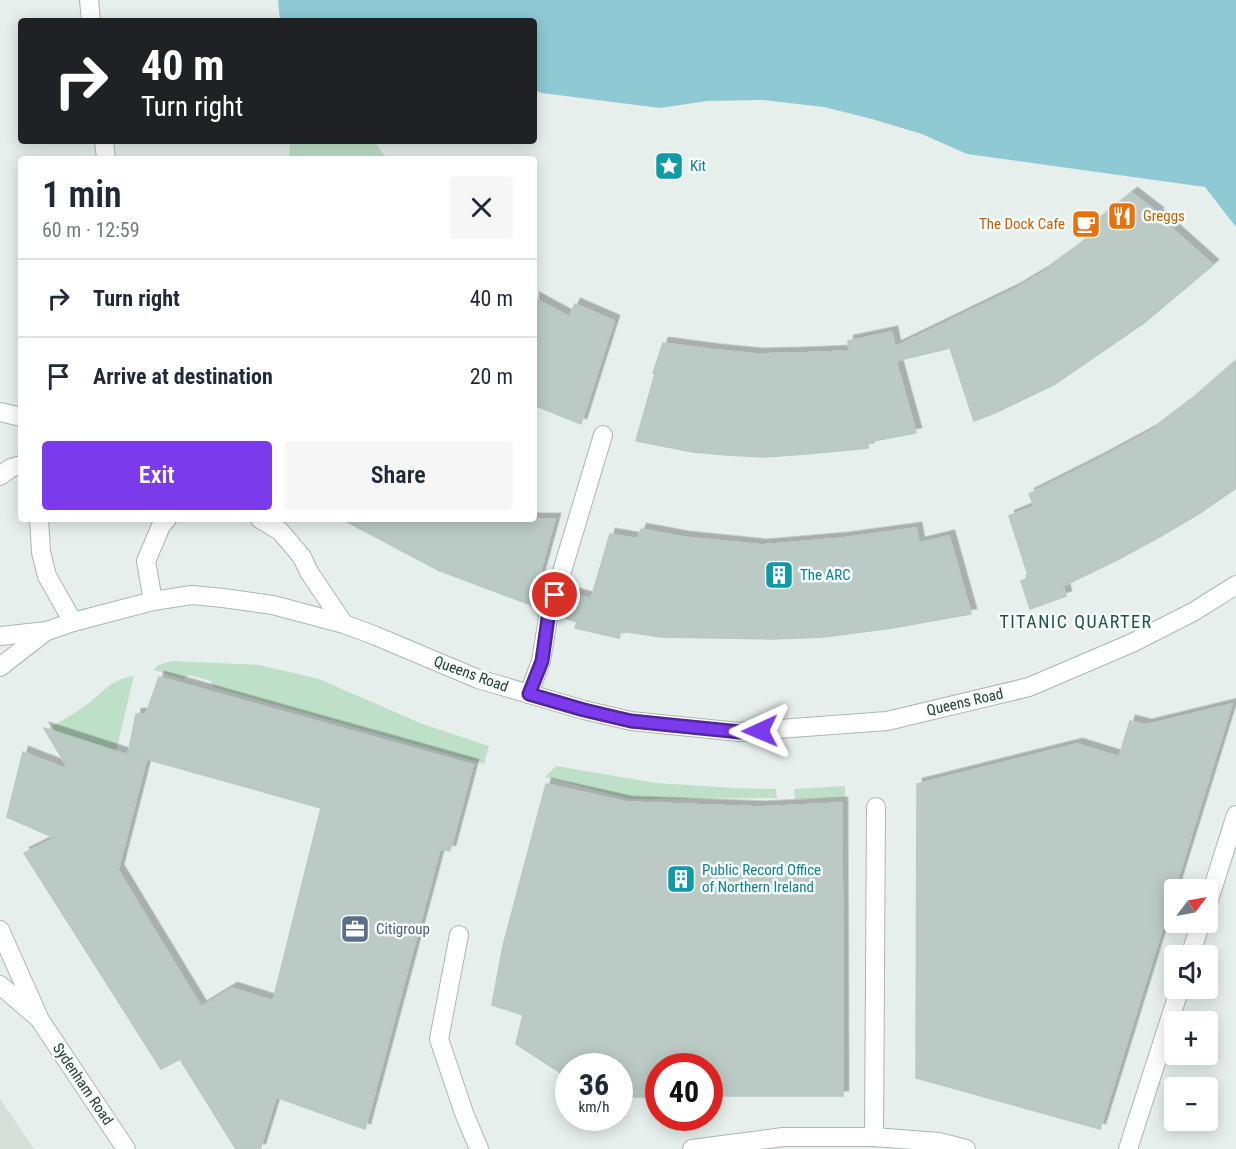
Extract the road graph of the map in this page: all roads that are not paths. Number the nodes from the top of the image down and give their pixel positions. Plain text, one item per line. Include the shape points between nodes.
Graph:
1 (89, 0) edge
2 (91, 18) edge
3 (0, 412) edge
4 (18, 416) edge
5 (603, 435) dead end
6 (18, 466) edge
7 (0, 476) edge
8 (39, 522) edge
9 (164, 522) edge
10 (265, 522) edge
11 (1236, 585) edge
12 (153, 600) junction
13 (73, 622) junction
14 (344, 624) junction
15 (47, 631) junction
16 (0, 636) edge
17 (0, 667) edge
18 (529, 694) junction
19 (876, 807) dead end
20 (1236, 815) edge
21 (1216, 879) edge
22 (0, 930) edge
23 (459, 935) dead end
24 (0, 985) edge
25 (1176, 999) edge
26 (40, 1020) junction
27 (874, 1137) junction
28 (126, 1149) edge
29 (479, 1149) edge
30 (692, 1149) edge
31 (966, 1149) edge
32 (1128, 1149) edge

1 - 2 street
3 - 4 street
5 - 18 street via 548,618 542,661
6 - 7 street
8 - 13 street via 40,552 47,576
9 - 12 street via 146,561
10 - 14 street via 280,531 302,557
11 - 18 street, Queens Road via 1193,612 1053,678 887,721 740,732 631,721
12 - 13 street, Queens Road
12 - 14 street, Queens Road via 192,595 223,598 273,605
13 - 15 street, Queens Road
14 - 18 street, Queens Road via 478,679
15 - 16 street, Queens Road
15 - 17 street, Queens Road
19 - 27 street
20 - 21 street
22 - 26 street, Sydenham Road
23 - 29 street via 439,1039
24 - 26 street, Sydenham Road
25 - 32 street
26 - 28 street, Sydenham Road
27 - 30 street via 783,1137
27 - 31 street via 939,1142

